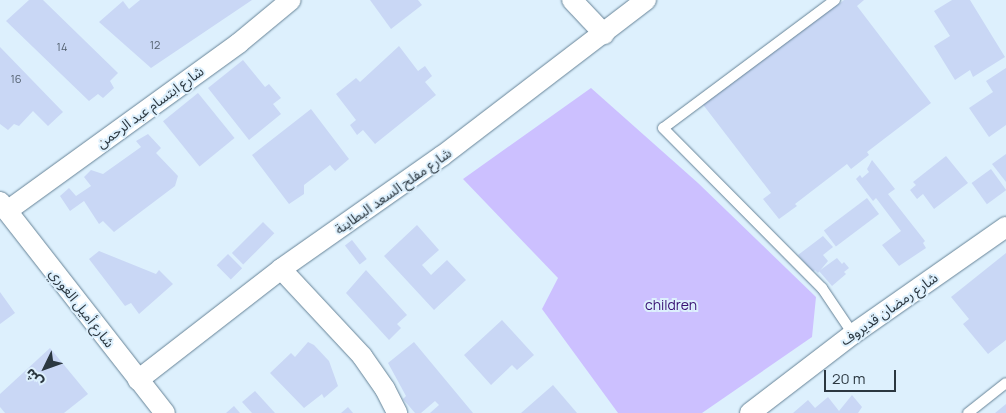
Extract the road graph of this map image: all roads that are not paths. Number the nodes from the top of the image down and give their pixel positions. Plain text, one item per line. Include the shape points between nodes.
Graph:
1 (291, 0) edge
2 (572, 0) edge
3 (646, 0) edge
4 (835, 0) edge
5 (604, 34) junction
6 (4, 207) edge
7 (1006, 227) edge
8 (281, 269) junction
9 (853, 334) junction
10 (138, 380) junction
11 (1006, 383) edge
12 (165, 413) edge
13 (397, 413) edge
14 (750, 413) edge
15 (968, 413) edge

1 - 6 street, شارع ابتسام عبد الرحمن via 239,42
2 - 5 street
3 - 5 street, شارع مفلح السعد البطاينة
4 - 9 lane via 663,128 822,288
5 - 8 street, شارع مفلح السعد البطاينة via 442,156
6 - 10 street, شارع أميل الغوري
7 - 9 street, شارع رمضان قديروف
8 - 10 street, شارع مفلح السعد البطاينة
8 - 13 street via 362,356
9 - 14 street, شارع رمضان قديروف
10 - 12 street, شارع أميل الغوري
11 - 15 lane

